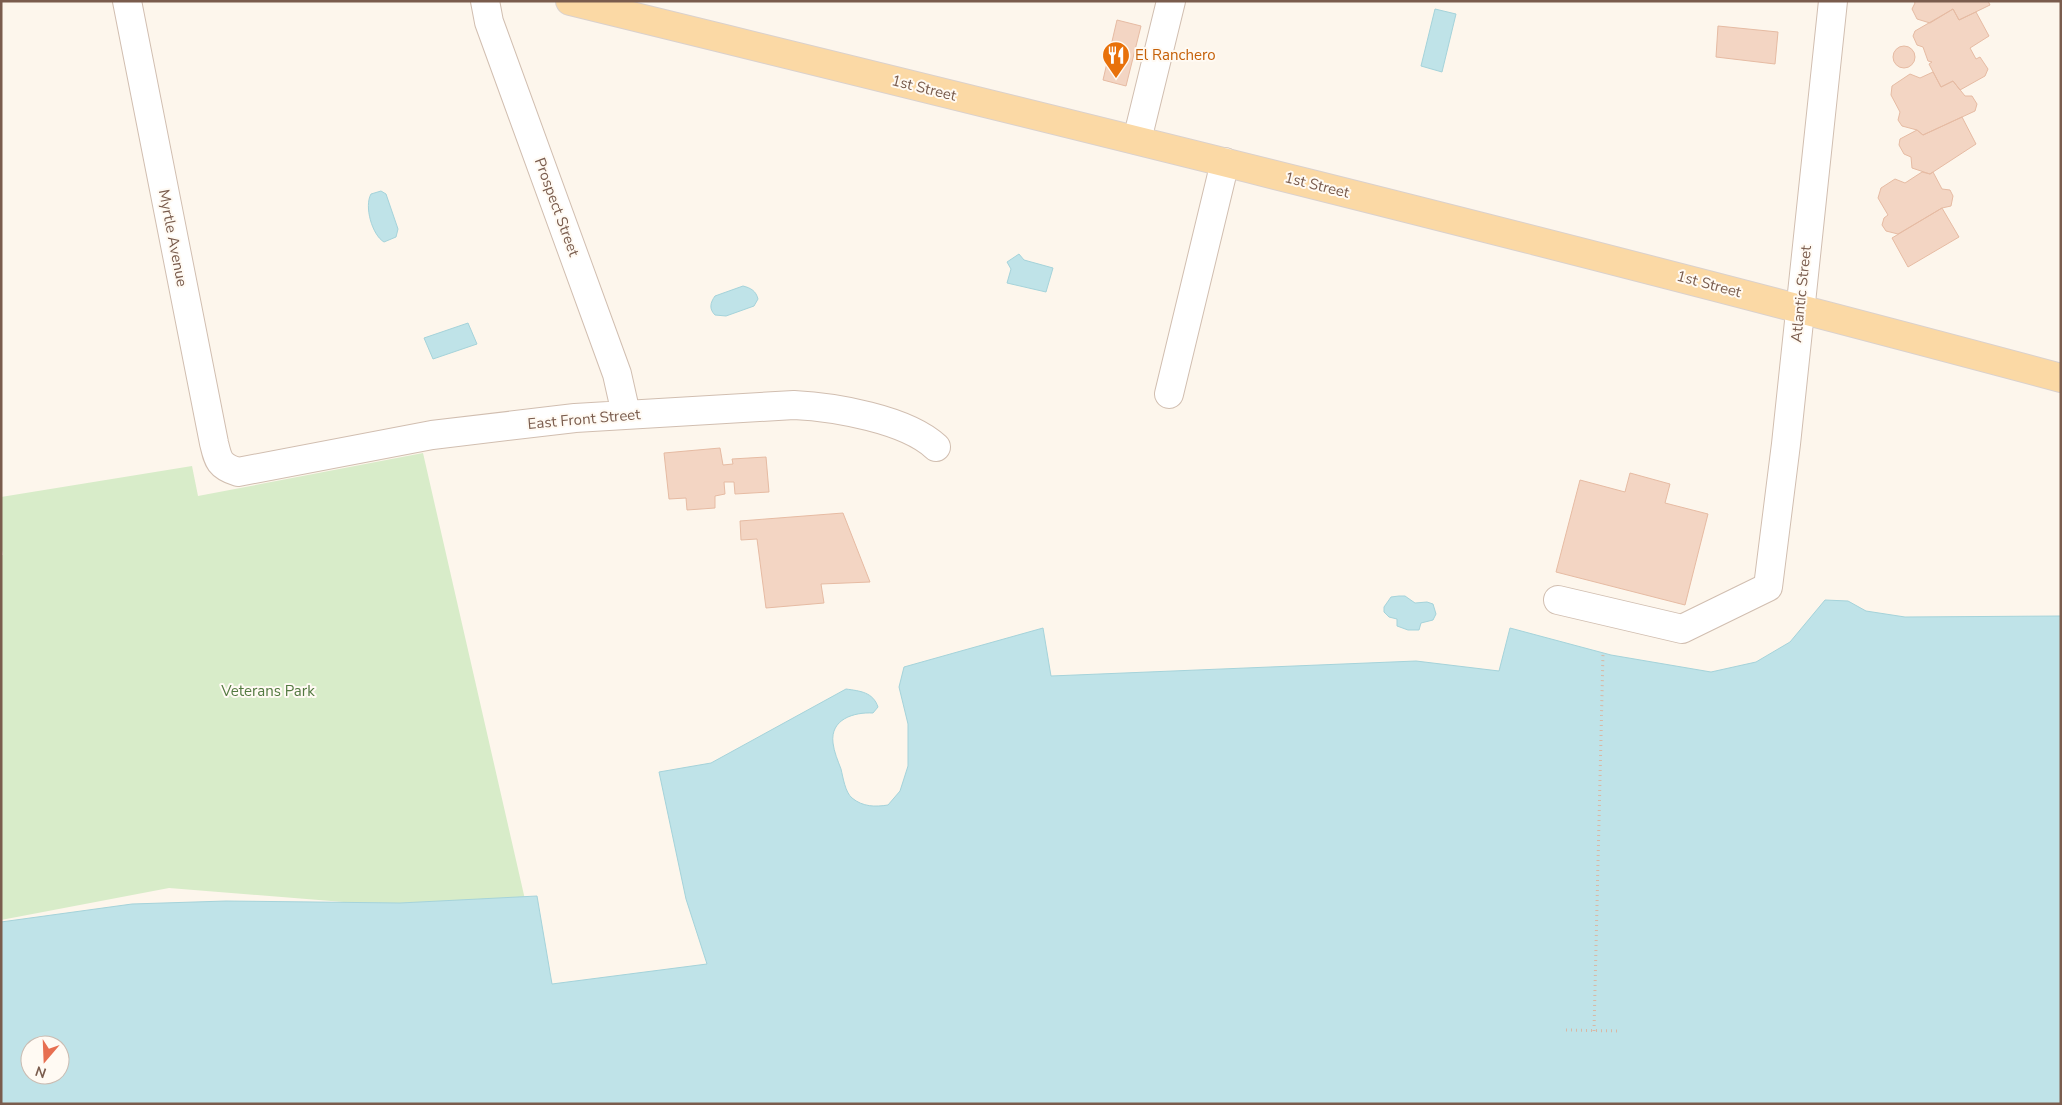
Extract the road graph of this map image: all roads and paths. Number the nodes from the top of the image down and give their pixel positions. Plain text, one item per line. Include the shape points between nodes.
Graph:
1 (127, 1) edge
2 (485, 1) edge
3 (570, 1) edge
4 (1171, 1) edge
5 (1833, 1) edge
6 (1137, 140) junction
7 (1225, 162) junction
8 (1800, 308) junction
9 (2061, 378) edge
10 (1169, 394) dead end
11 (626, 414) junction
12 (936, 447) dead end
13 (229, 469) joint
14 (1558, 600) dead end
15 (1604, 653) dead end
16 (1566, 1030) dead end
17 (1594, 1031) junction
18 (1618, 1031) dead end

1 - 13 street, Myrtle Avenue via 214,443 219,462
2 - 11 street, Prospect Street via 489,22 617,374
3 - 6 main road, 1st Street
4 - 6 street
5 - 8 street, Atlantic Street
6 - 7 main road, 1st Street
7 - 8 main road, 1st Street
7 - 10 street
8 - 9 main road, 1st Street
8 - 14 street, Atlantic Street via 1768,587 1682,629
11 - 12 street, East Front Street via 794,405 827,407 893,424 926,438
11 - 13 street, East Front Street via 432,435 238,472
15 - 17 path
16 - 17 path
17 - 18 path

